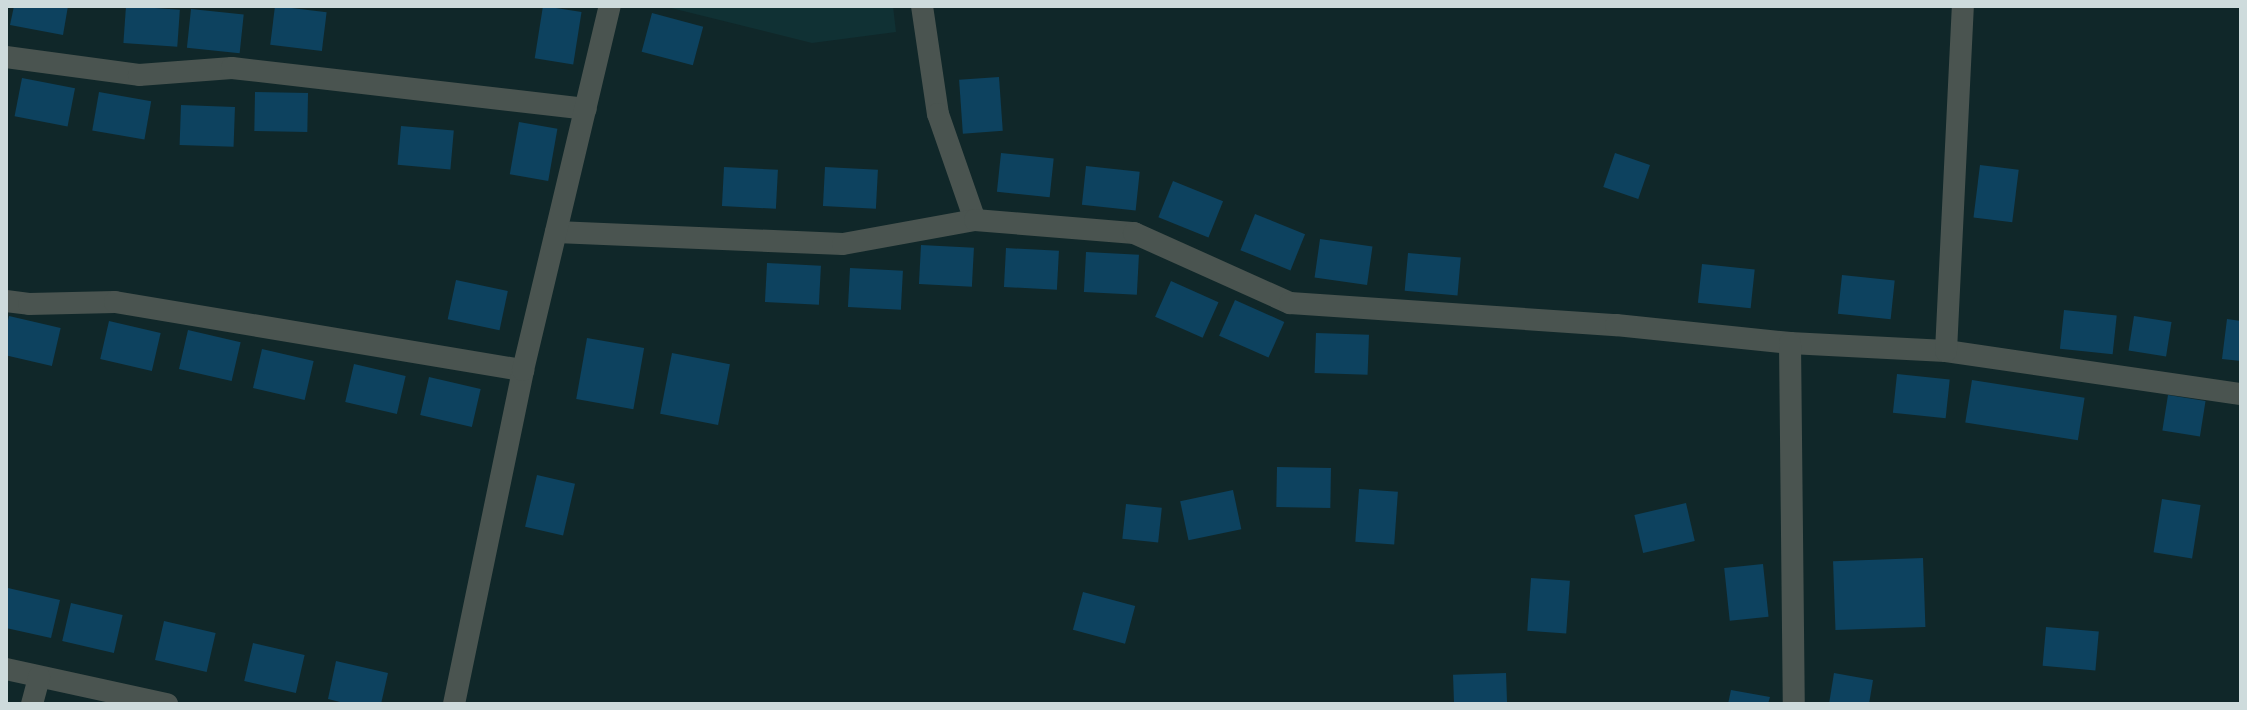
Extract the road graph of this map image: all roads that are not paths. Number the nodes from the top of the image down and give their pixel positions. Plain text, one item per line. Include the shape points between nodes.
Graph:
1 (610, 6) edge
2 (922, 6) edge
3 (1963, 6) edge
4 (6, 57) edge
5 (586, 109) junction
6 (975, 220) junction
7 (556, 232) junction
8 (6, 301) edge
9 (1790, 343) junction
10 (1946, 351) junction
11 (523, 370) junction
12 (2241, 394) edge
13 (6, 669) edge
14 (39, 677) junction
15 (32, 704) edge
16 (167, 704) edge
17 (454, 704) edge
18 (1794, 704) edge

1 - 5 street
2 - 6 street via 938,114
3 - 10 street
4 - 5 street via 139,75 232,68
5 - 7 street
6 - 7 street via 843,244
6 - 9 street via 1134,233 1290,303 1616,325
7 - 11 street
8 - 11 street via 115,302
9 - 10 street
9 - 18 street
10 - 12 street
11 - 17 street
13 - 14 street
14 - 15 street
14 - 16 street

